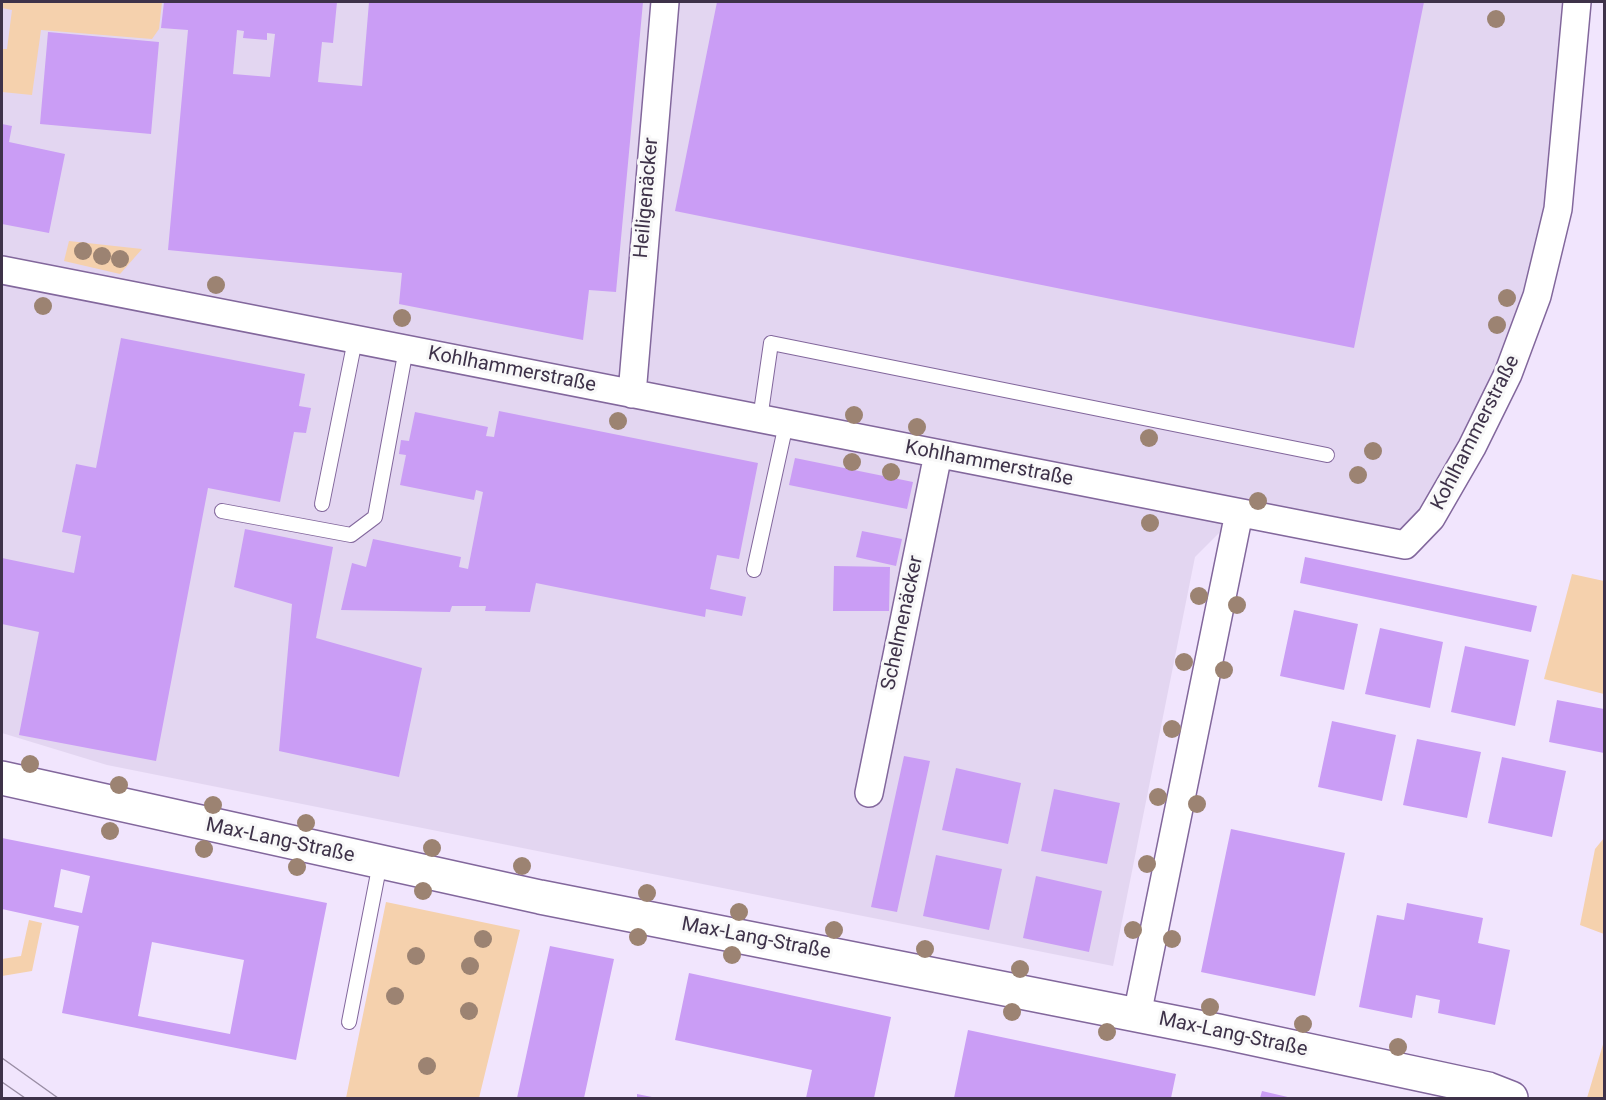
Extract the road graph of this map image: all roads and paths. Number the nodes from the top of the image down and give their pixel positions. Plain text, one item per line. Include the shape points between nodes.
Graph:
1 (665, 2) edge
2 (1577, 2) edge
3 (2, 270) edge
4 (355, 339) junction
5 (406, 350) junction
6 (632, 394) junction
7 (760, 419) junction
8 (786, 424) junction
9 (938, 454) junction
10 (1327, 454) dead end
11 (322, 504) dead end
12 (222, 511) dead end
13 (1239, 513) junction
14 (754, 570) dead end
15 (2, 778) edge
16 (869, 793) dead end
17 (380, 863) junction
18 (1137, 1015) junction
19 (349, 1022) dead end
20 (1511, 1098) edge

1 - 6 street, Heiligenäcker
2 - 13 street, Kohlhammerstraße via 1558,209 1547,265 1508,374 1431,518 1405,545
3 - 4 street, Kohlhammerstraße
4 - 5 street, Kohlhammerstraße
4 - 11 lane
5 - 6 street, Kohlhammerstraße
5 - 12 lane via 375,517 351,535
6 - 7 street, Kohlhammerstraße
7 - 8 street, Kohlhammerstraße
7 - 10 lane via 771,343
8 - 9 street, Kohlhammerstraße
8 - 14 lane
9 - 13 street, Kohlhammerstraße
9 - 16 street, Schelmenäcker
13 - 18 street
15 - 17 main road, Max-Lang-Straße
17 - 18 main road, Max-Lang-Straße
17 - 19 lane
18 - 20 main road, Max-Lang-Straße via 1488,1089

